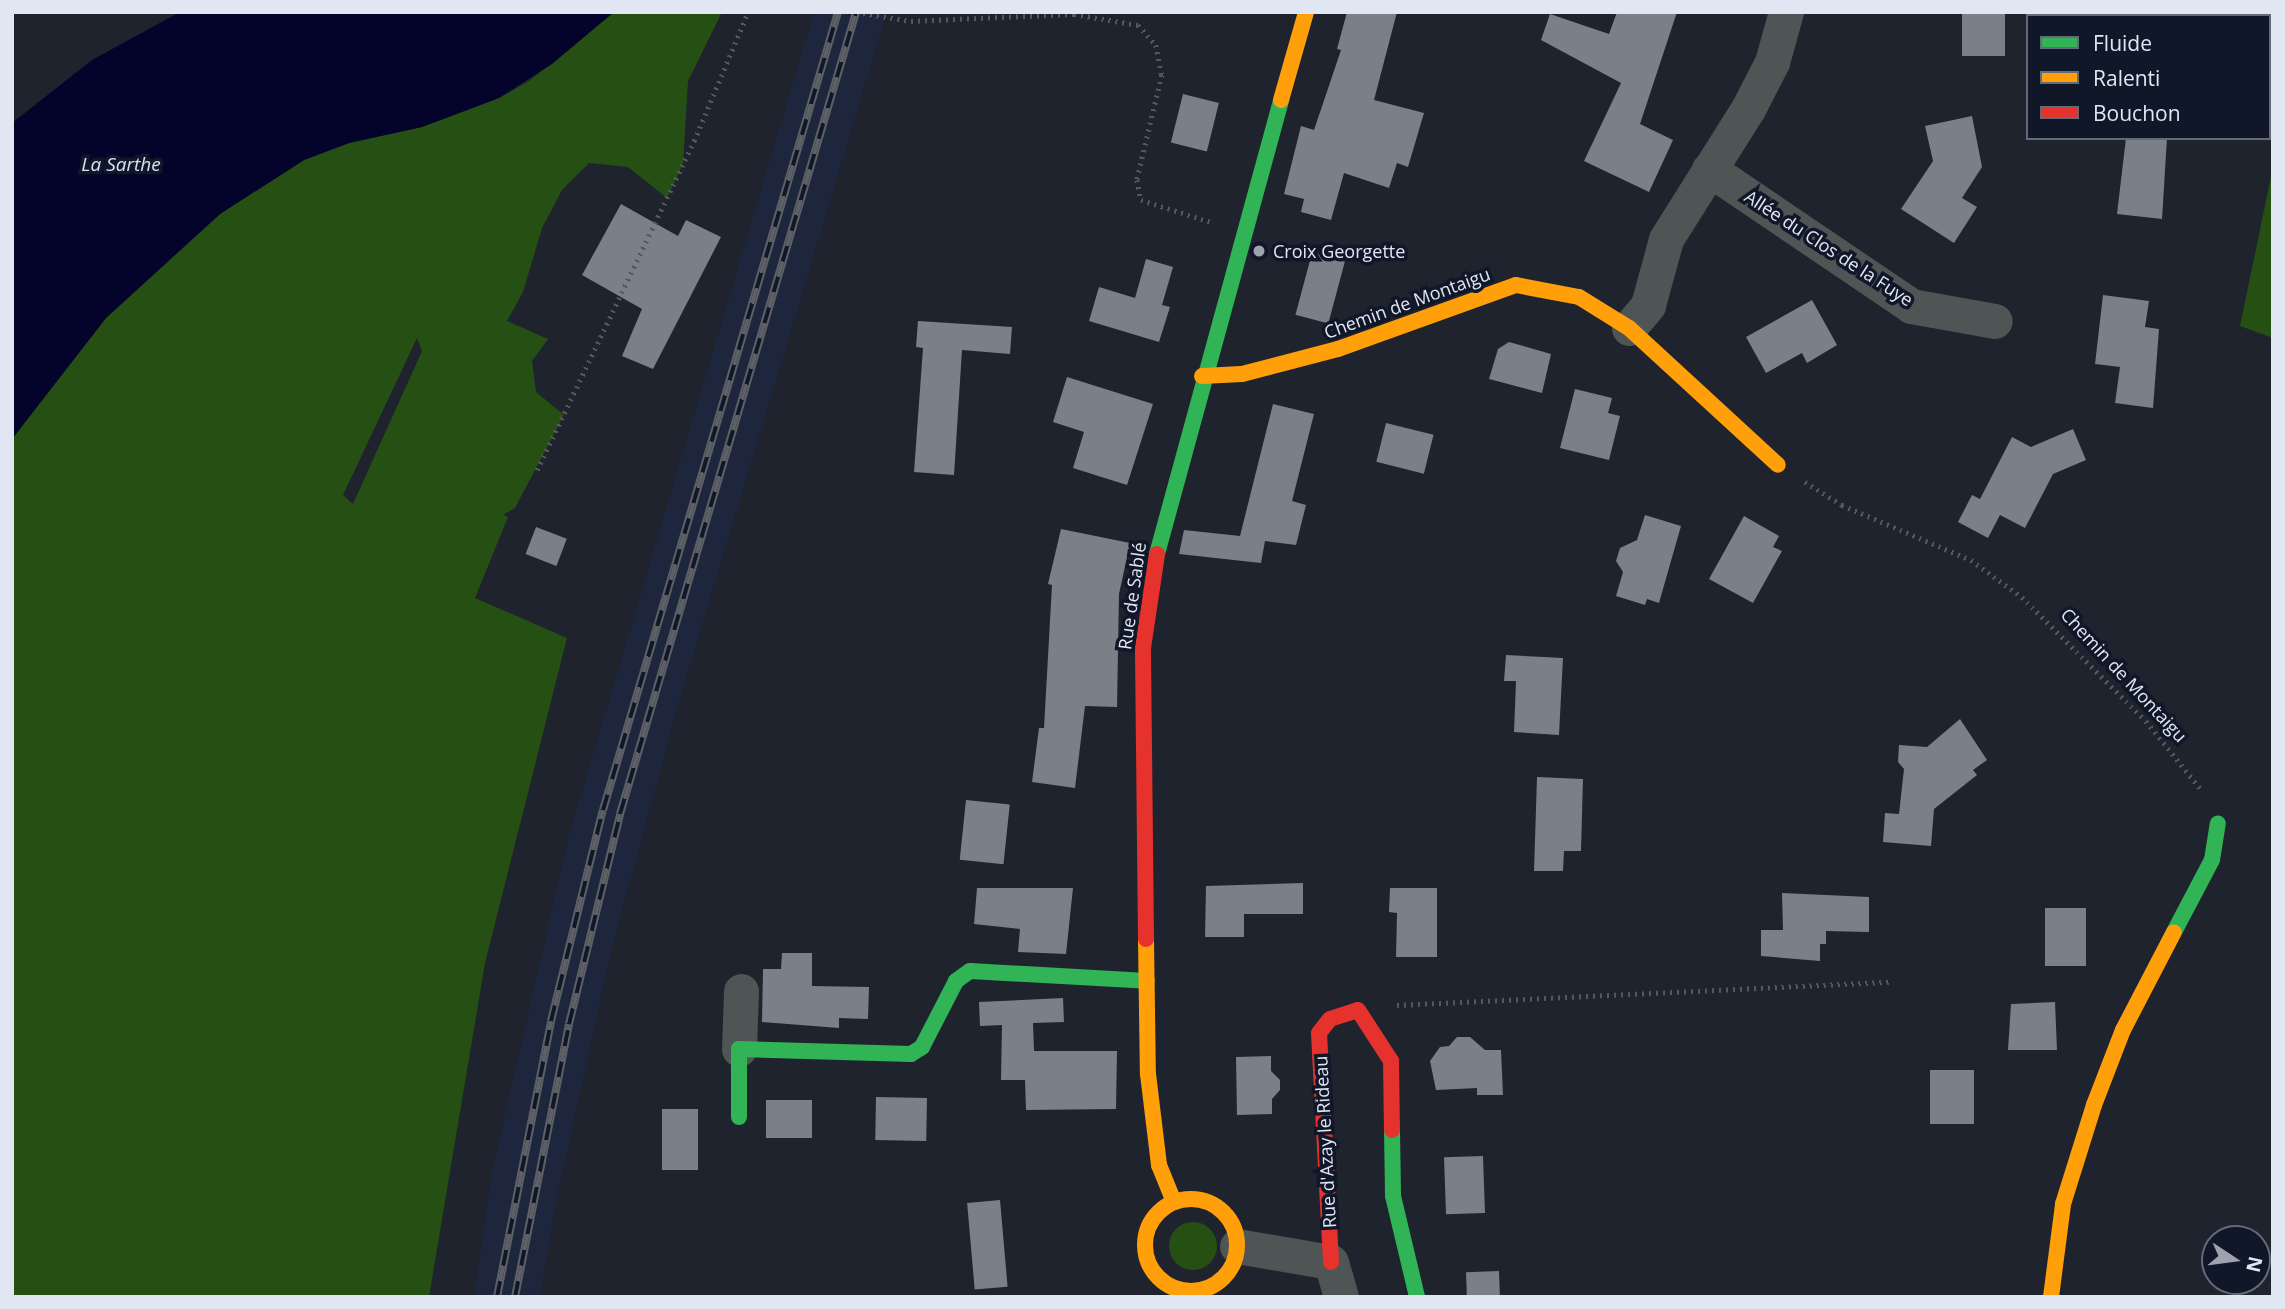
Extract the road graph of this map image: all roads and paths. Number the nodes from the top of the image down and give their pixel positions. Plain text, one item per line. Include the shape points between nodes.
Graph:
1 (748, 12) edge
2 (856, 12) edge
3 (1306, 12) edge
4 (1786, 12) edge
5 (1709, 169) junction
6 (1242, 231) junction
7 (1995, 321) dead end
8 (1629, 328) junction
9 (1202, 376) junction
10 (1778, 465) joint
11 (537, 470) dead end
12 (2218, 823) joint
13 (1147, 981) junction
14 (1890, 982) dead end
15 (741, 991) dead end
16 (1358, 1010) junction
17 (739, 1049) junction
18 (739, 1117) dead end
19 (1174, 1202) junction
20 (1237, 1246) junction
21 (1331, 1262) junction
22 (1173, 1292) edge
23 (1341, 1297) edge
24 (1417, 1297) edge
25 (2051, 1297) edge

1 - 11 path via 694,141
2 - 6 path via 911,21 1074,14 1138,25 1156,45 1162,75 1137,180 1141,200
3 - 6 street, Rue de Sablé
4 - 5 street via 1772,62
5 - 7 street, Allée du Clos de la Fuye via 1911,306
5 - 8 street via 1666,239 1648,305
6 - 9 street, Rue de Sablé
8 - 9 street, Chemin de Montaigu via 1579,297 1516,285 1338,349 1242,374
8 - 10 street, Chemin de Montaigu
9 - 13 street, Rue de Sablé via 1158,547 1143,648
10 - 12 path, Chemin de Montaigu via 1842,505 1970,560 2022,597 2072,642 2146,721 2213,804
12 - 25 street via 2212,860 2123,1030 2094,1105 2063,1204
13 - 17 street via 970,971 956,981 922,1047 911,1054
13 - 19 street, Rue de Sablé via 1149,1074 1159,1165
14 - 16 path
15 - 17 street
16 - 21 street, Rue d'Azay le Rideau via 1330,1019 1319,1034
16 - 24 street via 1391,1061 1393,1196
17 - 18 street
19 - 20 street via 1188,1199 1217,1207 1235,1231
19 - 22 street via 1151,1223 1146,1253
20 - 21 street
20 - 22 street via 1228,1273 1217,1283 1203,1290
21 - 23 street, Rue d'Azay le Rideau

